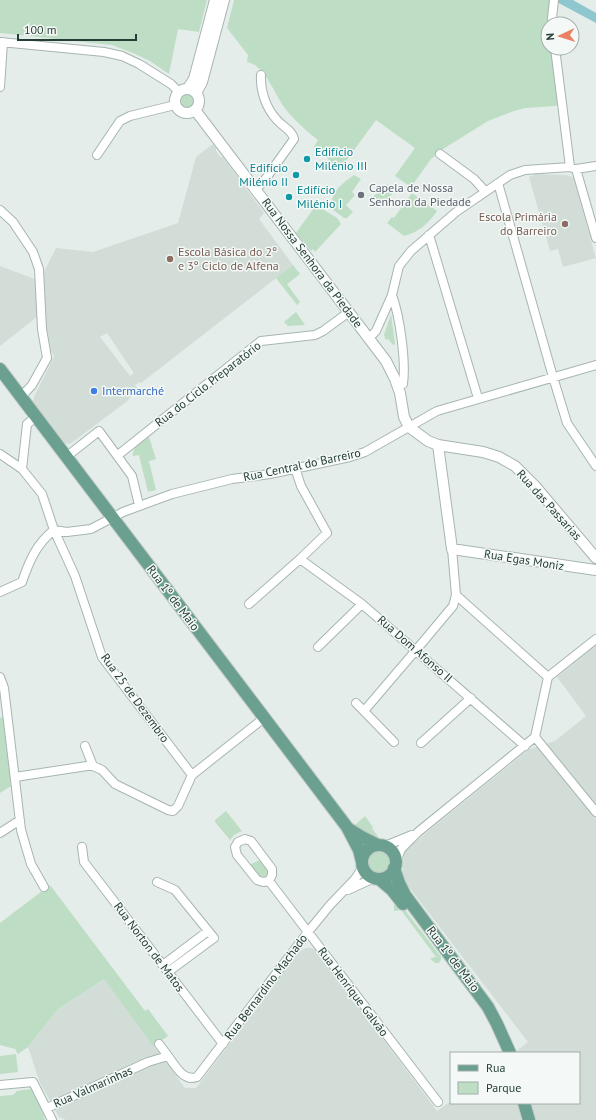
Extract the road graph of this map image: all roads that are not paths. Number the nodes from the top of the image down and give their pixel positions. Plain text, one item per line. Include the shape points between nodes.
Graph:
1 (215, 0) edge
2 (224, 0) edge
3 (554, 2) edge
4 (553, 16) edge
5 (2, 42) edge
6 (556, 56) edge
7 (261, 75) dead end
8 (0, 87) edge
9 (188, 91) junction
10 (175, 105) junction
11 (195, 110) junction
12 (440, 154) dead end
13 (97, 155) dead end
14 (596, 166) edge
15 (573, 168) junction
16 (498, 183) junction
17 (256, 189) junction
18 (485, 191) junction
19 (0, 206) edge
20 (3, 212) edge
21 (429, 235) junction
22 (596, 238) edge
23 (392, 295) junction
24 (349, 312) junction
25 (369, 338) junction
26 (596, 364) edge
27 (0, 369) edge
28 (553, 378) junction
29 (403, 384) dead end
30 (21, 397) junction
31 (478, 398) junction
32 (36, 417) junction
33 (409, 427) junction
34 (438, 445) junction
35 (0, 454) edge
36 (118, 455) junction
37 (66, 457) junction
38 (596, 466) edge
39 (295, 468) junction
40 (22, 469) junction
41 (139, 505) junction
42 (112, 518) junction
43 (54, 530) junction
44 (452, 549) junction
45 (596, 558) edge
46 (300, 559) junction
47 (596, 570) edge
48 (0, 592) edge
49 (456, 595) junction
50 (249, 604) dead end
51 (362, 604) junction
52 (596, 639) edge
53 (318, 647) dead end
54 (417, 651) junction
55 (548, 677) junction
56 (0, 678) edge
57 (471, 698) junction
58 (356, 703) dead end
59 (364, 711) junction
60 (264, 718) junction
61 (535, 737) junction
62 (394, 742) dead end
63 (421, 743) dead end
64 (85, 746) dead end
65 (525, 746) junction
66 (93, 766) junction
67 (192, 775) junction
68 (15, 777) junction
69 (596, 812) edge
70 (20, 820) junction
71 (347, 827) junction
72 (418, 832) junction
73 (0, 833) edge
74 (382, 846) junction
75 (82, 847) dead end
76 (363, 865) junction
77 (395, 865) junction
78 (376, 878) junction
79 (269, 881) junction
80 (157, 882) dead end
81 (44, 887) dead end
82 (342, 893) junction
83 (208, 931) junction
84 (308, 932) junction
85 (163, 965) junction
86 (168, 972) junction
87 (159, 1044) dead end
88 (223, 1044) junction
89 (503, 1052) edge
90 (510, 1052) edge
91 (168, 1056) junction
92 (0, 1085) edge
93 (438, 1102) dead end
94 (517, 1104) edge
95 (524, 1104) edge
96 (47, 1108) junction
97 (52, 1120) edge
98 (522, 1120) edge
99 (529, 1120) edge

1 - 9 street via 194,79
2 - 9 street via 202,82
3 - 4 street
5 - 8 street
5 - 9 street via 122,56
6 - 15 street
7 - 17 street via 267,104 277,120 294,138
9 - 10 street via 176,96
9 - 11 street via 199,97 200,102
10 - 11 street via 182,112 191,113
10 - 13 street via 120,121
11 - 17 street, Rua Nossa Senhora da Piedade
12 - 18 street via 474,179
14 - 15 street
15 - 16 street via 525,170 510,175
15 - 22 street
16 - 18 street
16 - 28 street
17 - 24 street, Rua Nossa Senhora da Piedade
18 - 21 street
19 - 20 street
20 - 30 street via 33,252 39,269 42,329 48,358 32,385
21 - 23 street via 399,266
21 - 31 street
23 - 25 street via 376,331
23 - 29 street via 396,306 403,359
24 - 25 street, Rua Nossa Senhora da Piedade
24 - 36 street, Rua do Ciclo Preparatório via 315,335 261,341
25 - 33 street, Rua Nossa Senhora da Piedade via 396,379 404,417
26 - 28 street, Rua Central do Barreiro
27 - 30 main road, Rua 1º de Maio
28 - 31 street, Rua Central do Barreiro
28 - 38 street via 567,423
30 - 32 main road, Rua 1º de Maio
31 - 33 street, Rua Central do Barreiro via 438,411
32 - 37 main road, Rua 1º de Maio
32 - 40 street via 27,424
33 - 34 street, Rua das Passarias
33 - 39 street, Rua Central do Barreiro via 365,452
34 - 44 street
34 - 45 street, Rua das Passarias via 483,452 515,466
35 - 40 street, Rua 25 de Dezembro
36 - 37 street via 99,431
36 - 41 street via 132,476
37 - 42 main road, Rua 1º de Maio
39 - 41 street, Rua Central do Barreiro via 226,481
39 - 46 street via 301,486 327,533
40 - 43 street, Rua 25 de Dezembro via 42,494
41 - 42 street, Rua Central do Barreiro
42 - 43 street, Rua Central do Barreiro via 91,529 67,532
42 - 60 main road, Rua 1º de Maio
43 - 48 street via 34,553 22,582
43 - 67 street, Rua 25 de Dezembro via 76,576 102,657
44 - 47 street, Rua Egas Moniz
44 - 49 street
46 - 50 street
46 - 51 street, Rua Dom Afonso II
49 - 54 street via 453,606
49 - 55 street
51 - 53 street
51 - 54 street, Rua Dom Afonso II
52 - 55 street
54 - 57 street, Rua Dom Afonso II
54 - 59 street
55 - 61 street
56 - 68 street via 4,688
57 - 63 street
57 - 65 street, Rua Dom Afonso II
58 - 59 street
59 - 62 street
60 - 67 street
60 - 71 main road, Rua 1º de Maio
61 - 65 street
61 - 69 street
64 - 66 street
65 - 72 street
66 - 67 street via 102,770 115,784 168,810 178,806
66 - 68 street
68 - 70 street
70 - 73 street
70 - 81 street via 25,846
71 - 74 main road, Rua 1º de Maio
71 - 76 main road, Rua 1º de Maio via 359,850
72 - 74 street
72 - 77 street via 401,849
74 - 76 main road via 373,846 365,852
74 - 77 main road via 393,852
75 - 85 street, Rua Norton de Matos via 84,862
76 - 78 main road via 365,872
76 - 82 street, Rua Bernardino Machado
77 - 78 main road via 388,876
77 - 90 main road, Rua 1º de Maio via 405,896 488,1007
78 - 82 street, Rua Bernardino Machado
78 - 89 main road, Rua 1º de Maio via 395,893 468,990 493,1030
79 - 79 street via 272,869 251,841 238,842 235,847 237,855 257,880
79 - 84 street, Rua Henrique Galvão
80 - 83 street via 175,890
82 - 84 street, Rua Bernardino Machado
83 - 85 street
83 - 86 street via 214,938
84 - 88 street, Rua Bernardino Machado
84 - 93 street, Rua Henrique Galvão
85 - 86 street, Rua Norton de Matos
86 - 88 street, Rua Norton de Matos
87 - 91 street
88 - 91 street, Rua Bernardino Machado via 197,1077 191,1079 186,1078
91 - 96 street, Rua Valmarinhas via 148,1062
92 - 96 street, Rua Valmarinhas via 33,1082
94 - 98 main road
95 - 99 main road
96 - 97 street

